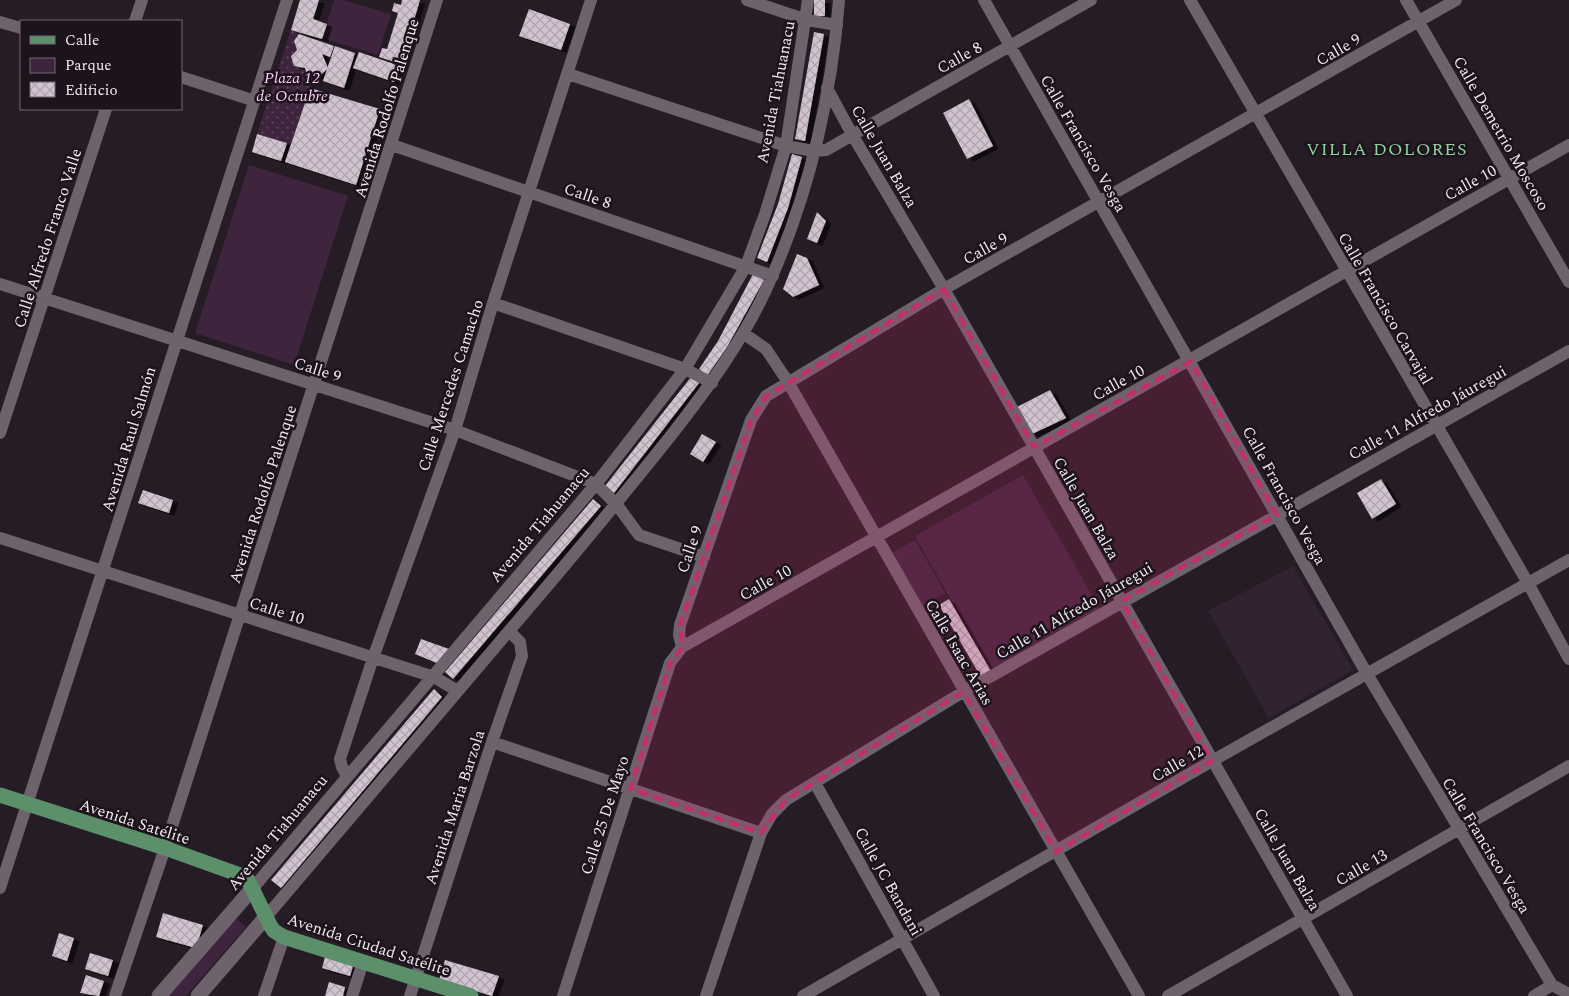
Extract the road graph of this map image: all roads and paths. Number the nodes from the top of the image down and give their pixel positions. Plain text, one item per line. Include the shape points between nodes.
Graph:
1 (142, 0) edge
2 (287, 0) edge
3 (437, 0) edge
4 (591, 0) edge
5 (747, 0) edge
6 (808, 0) edge
7 (839, 0) edge
8 (984, 0) edge
9 (1090, 0) edge
10 (1190, 0) edge
11 (1406, 0) edge
12 (1456, 0) edge
13 (135, 20) edge
14 (807, 20) junction
15 (0, 22) edge
16 (1419, 22) junction
17 (837, 25) junction
18 (20, 28) edge
19 (1010, 47) junction
20 (568, 74) junction
21 (182, 78) edge
22 (827, 88) junction
23 (255, 101) junction
24 (106, 110) edge
25 (1255, 116) junction
26 (853, 136) junction
27 (392, 145) junction
28 (1569, 145) edge
29 (786, 146) junction
30 (814, 151) junction
31 (1510, 178) junction
32 (529, 192) junction
33 (1098, 202) junction
34 (746, 266) junction
35 (1345, 271) junction
36 (773, 276) junction
37 (1569, 282) edge
38 (0, 284) edge
39 (944, 289) junction
40 (45, 298) junction
41 (493, 303) junction
42 (744, 333) junction
43 (175, 340) junction
44 (1569, 352) edge
45 (1191, 361) junction
46 (685, 369) junction
47 (788, 382) junction
48 (712, 383) junction
49 (314, 385) junction
50 (1435, 426) junction
51 (455, 430) junction
52 (0, 433) edge
53 (1034, 447) junction
54 (596, 484) junction
55 (616, 505) junction
56 (1277, 515) junction
57 (0, 538) edge
58 (876, 538) junction
59 (704, 558) junction
60 (1569, 560) edge
61 (104, 572) junction
62 (1528, 583) junction
63 (1122, 602) junction
64 (240, 615) junction
65 (509, 631) junction
66 (682, 647) junction
67 (373, 658) junction
68 (1569, 659) edge
69 (1367, 674) junction
70 (434, 677) junction
71 (456, 690) junction
72 (963, 692) junction
73 (492, 742) junction
74 (1212, 761) junction
75 (1569, 766) edge
76 (347, 776) junction
77 (815, 782) junction
78 (630, 790) junction
79 (0, 795) edge
80 (28, 804) junction
81 (1458, 830) junction
82 (761, 833) junction
83 (165, 848) junction
84 (1056, 852) junction
85 (0, 888) edge
86 (253, 888) junction
87 (265, 918) junction
88 (1304, 919) junction
89 (284, 937) junction
90 (904, 939) junction
91 (363, 962) junction
92 (416, 978) junction
93 (1552, 986) junction
94 (1569, 994) edge
95 (114, 996) edge
96 (159, 996) edge
97 (198, 996) edge
98 (264, 996) edge
99 (352, 996) edge
100 (410, 996) edge
101 (471, 996) edge
102 (563, 996) edge
103 (706, 996) edge
104 (803, 996) edge
105 (934, 996) edge
106 (1139, 996) edge
107 (1168, 996) edge
108 (1347, 996) edge
109 (1534, 996) edge

1 - 13 street
2 - 23 street, Avenida Raul Salmón
3 - 27 street, Avenida Rodolfo Palenque
4 - 20 street, Calle Mercedes Camacho
5 - 14 street
6 - 14 street, Avenida Tiahuanacu
7 - 17 street
8 - 19 street, Calle Francisco Vesga
9 - 19 street, Calle 8
10 - 25 street, Calle Francisco Carvajal
11 - 16 street, Calle Demetrio Moscoso
12 - 16 street, Calle 9
14 - 17 street
14 - 29 street, Avenida Tiahuanacu
15 - 18 street
16 - 25 street, Calle 9
16 - 31 street, Calle Demetrio Moscoso
17 - 22 street
19 - 26 street, Calle 8
19 - 33 street, Calle Francisco Vesga
20 - 29 street, Calle 8
20 - 32 street, Calle Mercedes Camacho
21 - 23 street
22 - 26 street, Calle Juan Balza
22 - 30 street
23 - 43 street, Avenida Raul Salmón
24 - 40 street, Calle Alfredo Franco Valle
25 - 33 street, Calle 9
25 - 35 street, Calle Francisco Carvajal
26 - 30 street, Calle 8 via 826,150
26 - 39 street, Calle Juan Balza
27 - 32 street, Calle 8
27 - 49 street, Avenida Rodolfo Palenque
28 - 31 street, Calle 10
29 - 30 street, Calle 8
29 - 34 street, Avenida Tiahuanacu
30 - 36 street via 794,221
31 - 35 street, Calle 10
31 - 37 street, Calle Demetrio Moscoso
32 - 34 street, Calle 8
32 - 41 street, Calle Mercedes Camacho
33 - 39 street, Calle 9
33 - 45 street, Calle Francisco Vesga
34 - 36 street, Calle 8
34 - 46 street, Avenida Tiahuanacu
35 - 45 street, Calle 10
35 - 50 street, Calle Francisco Carvajal
36 - 42 street
38 - 40 street, Calle 9
39 - 47 street, Calle 9
39 - 53 street, Calle Juan Balza
40 - 43 street, Calle 9
40 - 52 street, Calle Alfredo Franco Valle
41 - 46 street
41 - 51 street, Calle Mercedes Camacho
42 - 47 street, Calle Isaac Arias via 766,349
42 - 48 street
43 - 49 street, Calle 9
43 - 61 street, Avenida Raul Salmón
44 - 50 street, Calle 11 Alfredo Jáuregui
45 - 53 street, Calle 10
45 - 56 street, Calle Francisco Vesga
46 - 48 street
46 - 54 street, Avenida Tiahuanacu
47 - 58 street, Calle Isaac Arias
47 - 59 street, Calle 9 via 758,405
48 - 55 street
49 - 51 street, Calle 9
49 - 64 street, Avenida Rodolfo Palenque
50 - 56 street, Calle 11 Alfredo Jáuregui
50 - 62 street, Calle Francisco Carvajal
51 - 54 street, Calle 9
51 - 67 street, Calle Mercedes Camacho
53 - 58 street, Calle 10
53 - 63 street, Calle Juan Balza
54 - 55 street, Calle 9
54 - 70 street, Avenida Tiahuanacu
55 - 59 street, Calle 9 via 639,535
55 - 65 street
56 - 63 street, Calle 11 Alfredo Jáuregui
56 - 69 street, Calle Francisco Vesga
57 - 61 street, Calle 10
58 - 66 street, Calle 10
58 - 72 street, Calle Isaac Arias
59 - 66 street, Calle 9 via 680,625
60 - 62 street, Calle 12
61 - 64 street, Calle 10
61 - 80 street, Avenida Raul Salmón
62 - 68 street, Calle Francisco Carvajal
62 - 69 street, Calle 12
63 - 72 street, Calle 11 Alfredo Jáuregui
63 - 74 street, Calle Juan Balza
64 - 67 street, Calle 10
64 - 83 street, Avenida Rodolfo Palenque
65 - 71 street
65 - 73 street, Avenida Maria Barzola via 520,642 522,656
66 - 78 street, Calle 25 De Mayo via 670,663
67 - 70 street, Calle 10
67 - 76 street, Calle Mercedes Camacho via 340,759
69 - 74 street, Calle 12
69 - 81 street, Calle Francisco Vesga
70 - 71 street, Calle 10
70 - 76 street, Avenida Tiahuanacu
71 - 87 street
72 - 77 street, Calle 11 Alfredo Jáuregui
72 - 84 street, Calle Isaac Arias
73 - 78 street
73 - 92 street, Avenida Maria Barzola
74 - 84 street, Calle 12
74 - 88 street, Calle Juan Balza
75 - 81 street, Calle 13
76 - 86 street, Avenida Tiahuanacu
77 - 82 street, Calle 11 Alfredo Jáuregui via 786,800 772,814
77 - 90 street, Calle JC Bandani
78 - 82 street
78 - 102 street, Calle 25 De Mayo
79 - 80 main road, Avenida Satélite
80 - 83 main road, Avenida Satélite
80 - 85 street, Avenida Raul Salmón
81 - 88 street, Calle 13
81 - 93 street, Calle Francisco Vesga
82 - 103 street, Calle 11 Alfredo Jáuregui
83 - 86 main road, Avenida Satélite via 243,876
83 - 95 street, Avenida Rodolfo Palenque
84 - 90 street, Calle 12
84 - 106 street, Calle Isaac Arias
86 - 87 main road, Avenida Ciudad Satélite
86 - 96 main road, Avenida Tiahuanacu
87 - 89 main road, Avenida Ciudad Satélite via 274,931
87 - 97 main road
88 - 107 street, Calle 13
88 - 108 street, Calle Juan Balza
89 - 91 main road, Avenida Ciudad Satélite
89 - 98 street
90 - 104 street, Calle 12
90 - 105 street, Calle JC Bandani
91 - 92 main road, Avenida Ciudad Satélite
91 - 99 street
92 - 100 street, Avenida Maria Barzola
92 - 101 main road, Avenida Ciudad Satélite
93 - 94 street
93 - 109 street

